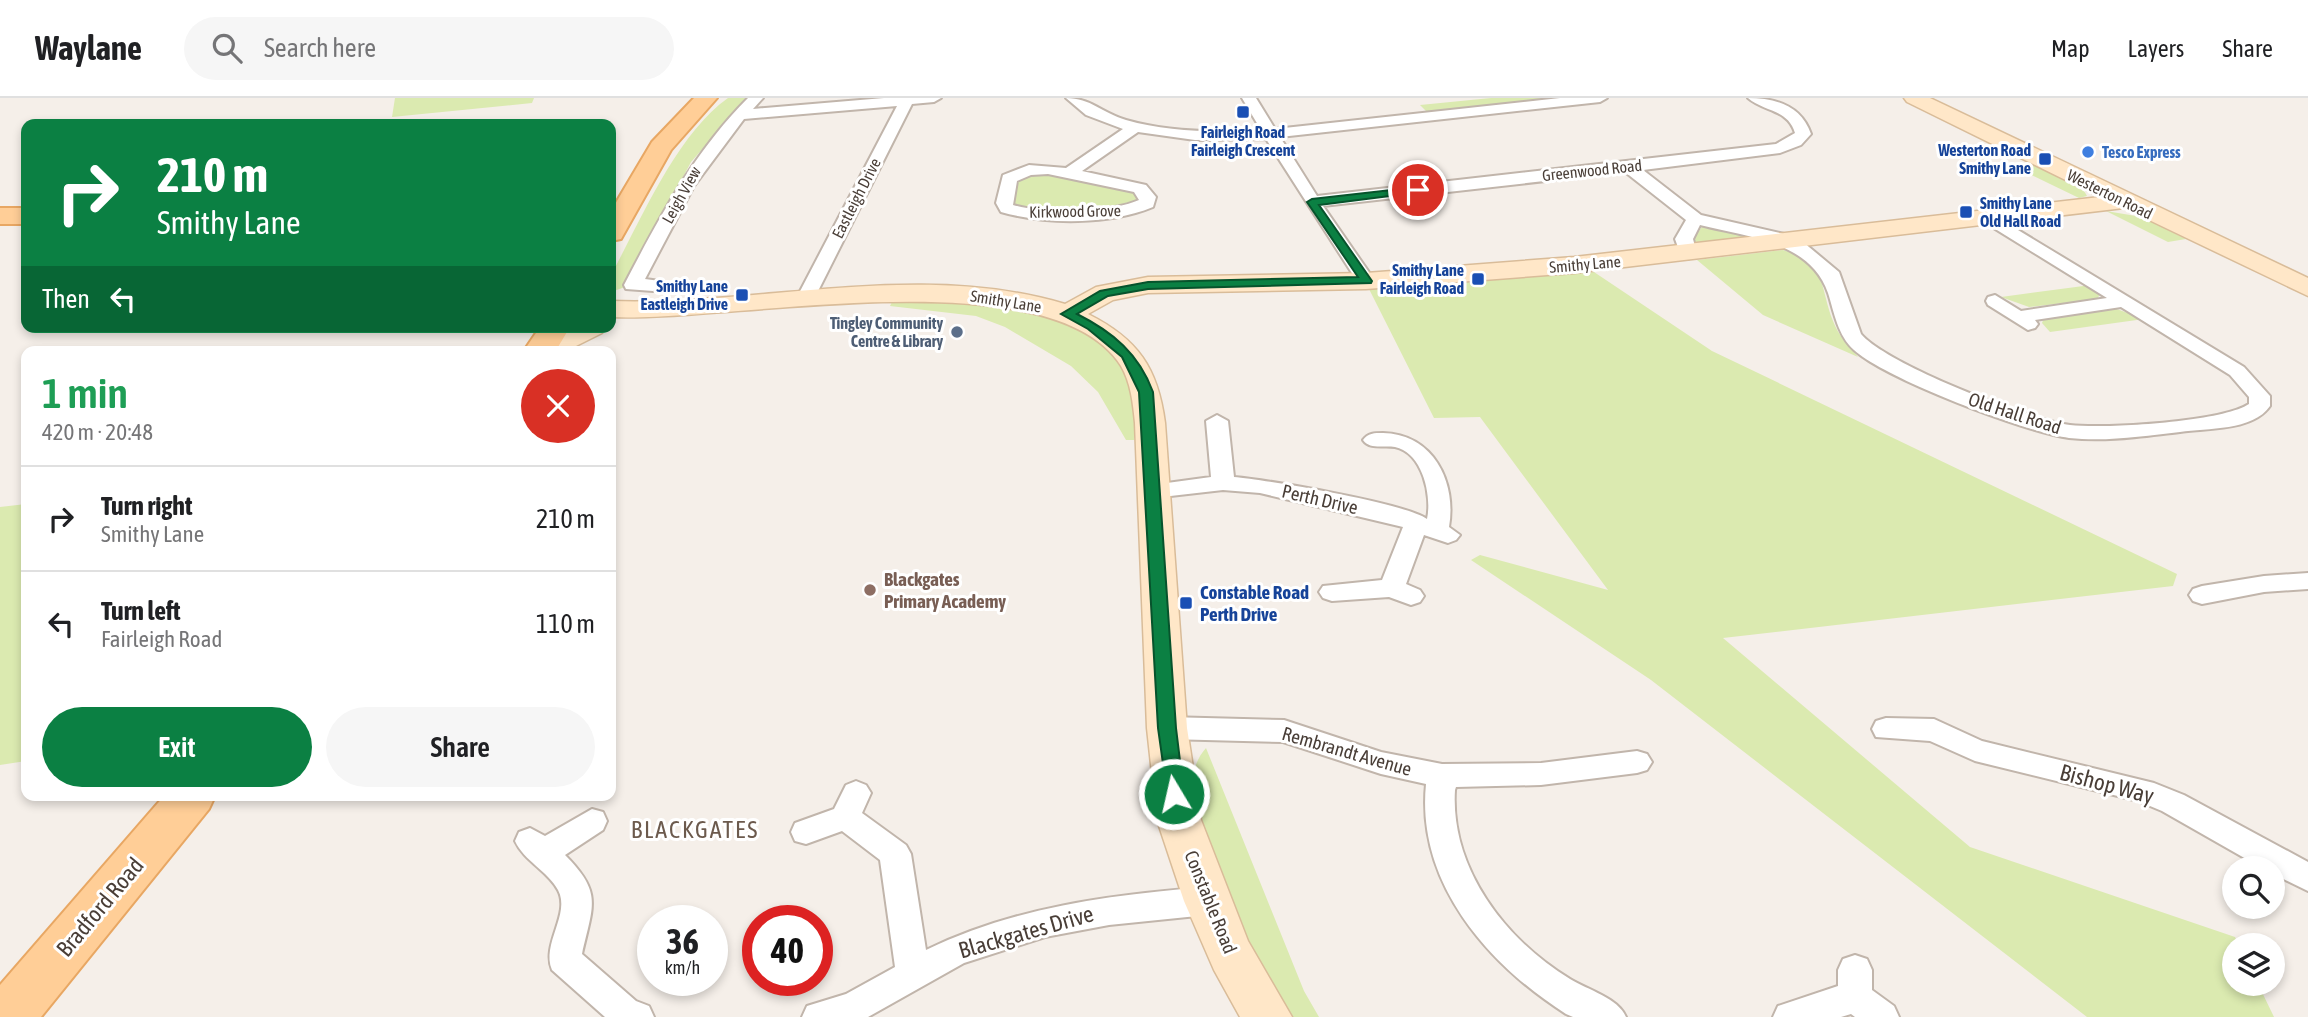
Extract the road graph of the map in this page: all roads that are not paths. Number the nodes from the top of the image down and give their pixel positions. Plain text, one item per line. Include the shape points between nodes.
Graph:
1 (706, 98) edge
2 (756, 98) edge
3 (934, 98) edge
4 (1073, 98) edge
5 (1249, 98) edge
6 (1600, 98) edge
7 (1755, 98) edge
8 (1913, 98) edge
9 (908, 99) edge
10 (738, 115) junction
11 (1137, 126) junction
12 (1270, 134) junction
13 (662, 147) junction
14 (1628, 166) junction
15 (1070, 172) junction
16 (616, 179) edge
17 (2126, 201) junction
18 (1312, 202) junction
19 (618, 209) edge
20 (0, 216) edge
21 (21, 216) edge
22 (1990, 218) junction
23 (1695, 219) junction
24 (1787, 241) junction
25 (1688, 254) junction
26 (1366, 281) junction
27 (653, 285) dead end
28 (2308, 288) edge
29 (805, 299) junction
30 (1995, 301) dead end
31 (2127, 301) junction
32 (616, 309) edge
33 (638, 310) junction
34 (1068, 314) junction
35 (2017, 317) junction
36 (616, 318) edge
37 (2035, 329) dead end
38 (580, 333) edge
39 (552, 346) edge
40 (1217, 421) dead end
41 (1374, 440) dead end
42 (1223, 484) junction
43 (1153, 491) junction
44 (1434, 529) junction
45 (2308, 581) edge
46 (1332, 592) dead end
47 (2202, 595) dead end
48 (1167, 728) junction
49 (1886, 729) dead end
50 (1637, 762) dead end
51 (1442, 776) junction
52 (188, 801) edge
53 (592, 821) dead end
54 (806, 832) dead end
55 (2308, 878) edge
56 (1207, 901) junction
57 (912, 976) junction
58 (627, 1015) edge
59 (837, 1016) edge
60 (7, 1017) edge
61 (1267, 1017) edge
62 (1609, 1017) edge
63 (1790, 1017) edge
64 (1882, 1017) edge

1 - 13 main road
2 - 10 street, Leigh View
3 - 9 street
4 - 11 street via 1093,112
5 - 12 street
6 - 12 street
7 - 14 street, Greenwood Road via 1791,114 1801,124 1803,134 1796,142 1780,149
8 - 17 street, Westerton Road
9 - 10 street
9 - 29 street, Eastleigh Drive
10 - 27 street, Leigh View via 698,164 633,285
11 - 12 street via 1195,135
11 - 15 street
12 - 18 street
13 - 16 main road
13 - 19 main road
14 - 18 street, Greenwood Road
14 - 23 street, Smithy Lane
15 - 15 street, Kirkwood Grove via 1048,169 1016,174 1007,184 1004,203 1014,212 1037,213 1124,211 1147,202 1140,188
17 - 22 street, Smithy Lane
17 - 28 street, Westerton Road
18 - 26 street
20 - 21 main road
22 - 24 street, Smithy Lane
22 - 31 street, Old Hall Road
23 - 24 street, Smithy Lane
23 - 25 street via 1684,239
24 - 25 street, Smithy Lane
24 - 31 street, Old Hall Road via 1830,272 1852,335 1874,356 1900,371 2020,418 2068,431 2117,433 2231,419 2259,405 2260,396 2237,372
25 - 26 street, Smithy Lane
26 - 34 street, Smithy Lane via 1148,285 1105,293
29 - 33 street, Smithy Lane
29 - 34 street, Smithy Lane via 980,295
30 - 35 street
31 - 35 street
32 - 33 street, Smithy Lane
33 - 36 street
34 - 43 street, Constable Road via 1110,339 1139,372 1146,392
35 - 37 street
38 - 39 street
40 - 42 street
41 - 44 street via 1396,440 1419,456 1437,484 1441,502
42 - 43 street, Perth Drive
42 - 44 street, Perth Drive via 1298,493
43 - 48 street, Constable Road
44 - 46 street via 1401,592
45 - 47 street
48 - 51 street, Rembrandt Avenue via 1284,730 1381,763
48 - 56 street, Constable Road via 1179,820
49 - 55 street, Bishop Way via 1941,724 1975,750 2144,791
50 - 51 street, Rembrandt Avenue via 1541,774
51 - 62 street via 1440,813 1452,865 1475,913 1521,962 1575,1003
52 - 60 main road, Bradford Road
53 - 58 street via 536,847 574,885 577,905 564,959
54 - 57 street via 851,805 895,854
56 - 57 street, Blackgates Drive via 1110,909 1019,931 952,953
56 - 61 street, Constable Road
57 - 59 street, Blackgates Drive
63 - 64 street via 1855,984

